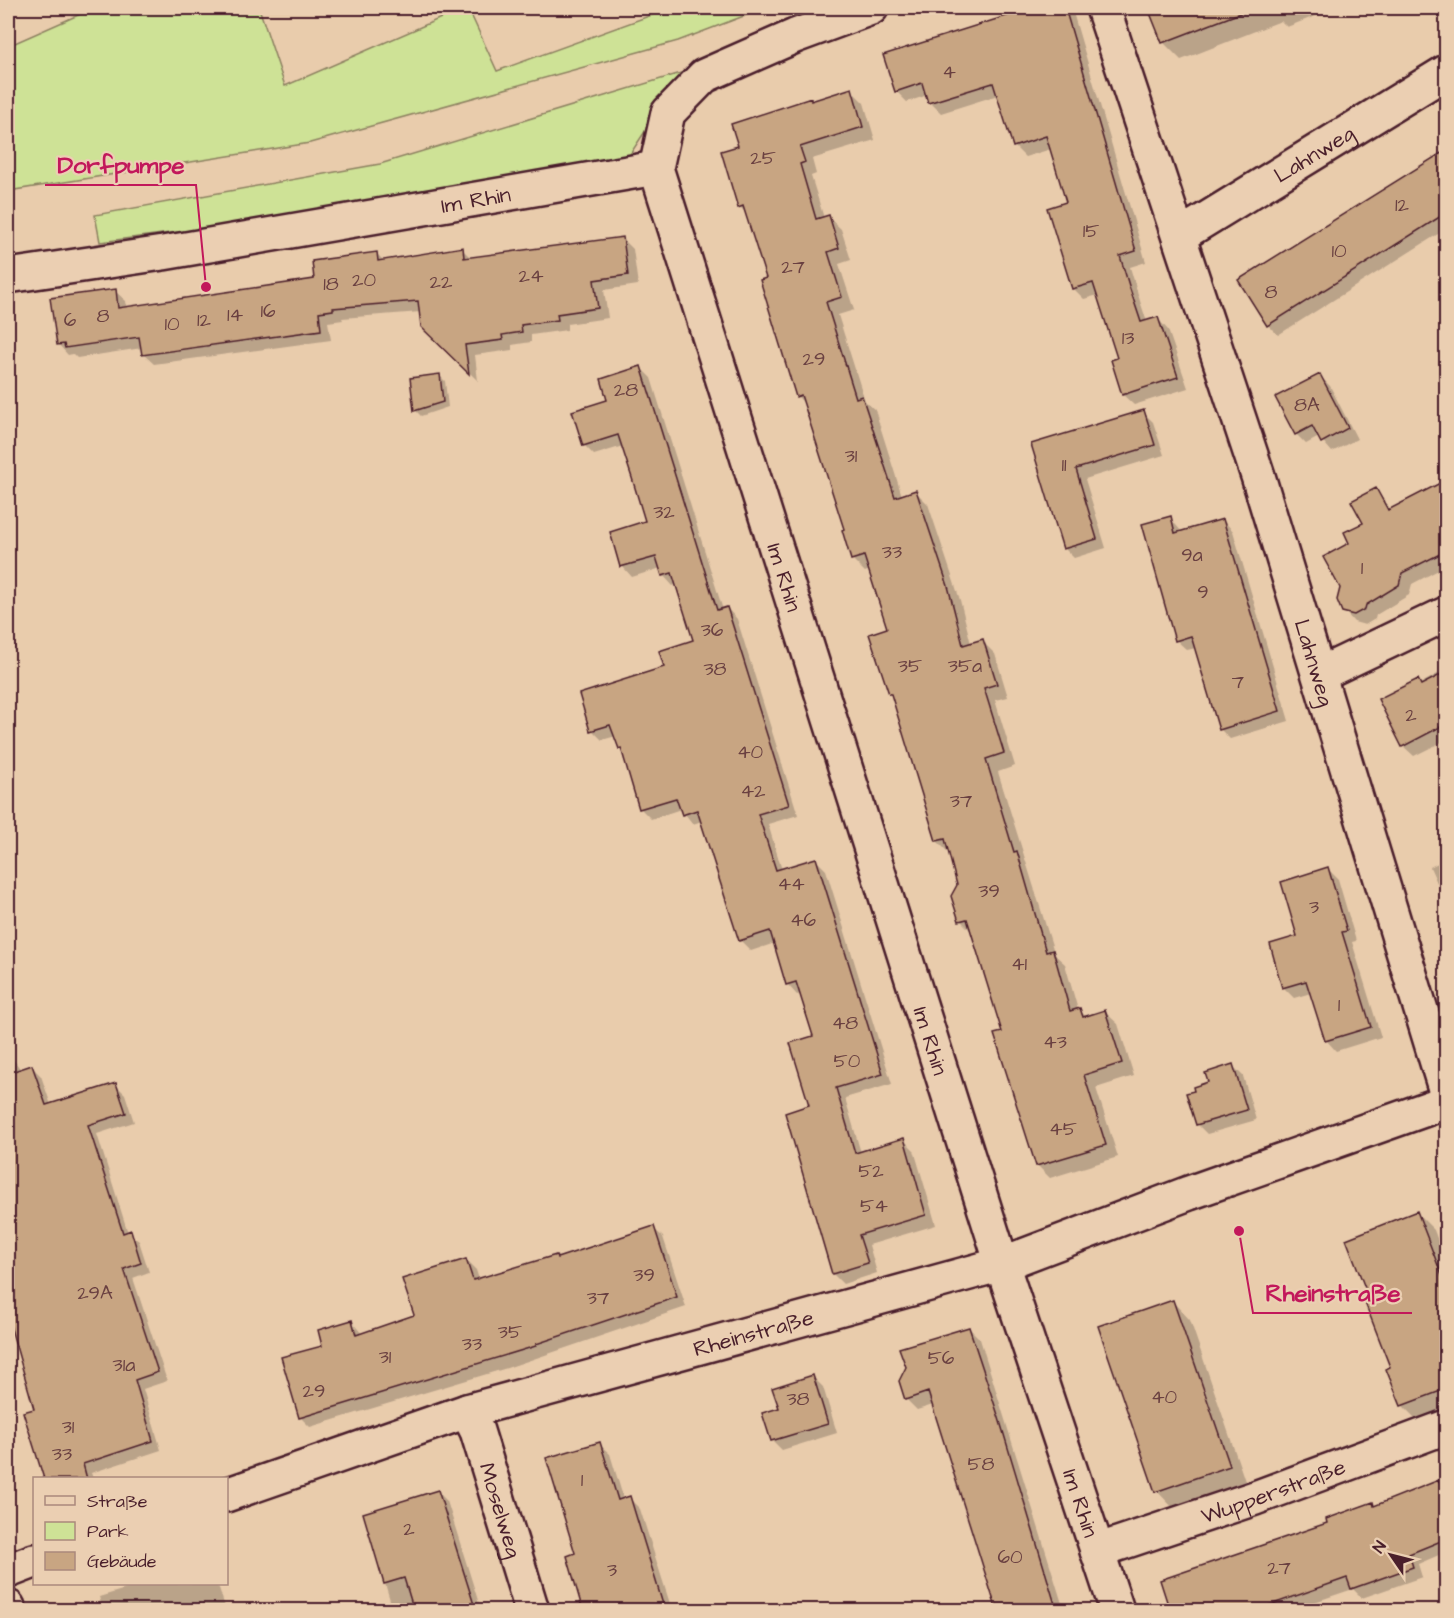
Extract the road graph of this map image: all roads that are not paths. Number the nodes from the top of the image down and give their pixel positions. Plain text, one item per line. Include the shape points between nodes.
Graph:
1 (871, 8) edge
2 (1103, 8) edge
3 (1446, 72) edge
4 (656, 168) junction
5 (1179, 236) junction
6 (8, 276) edge
7 (1446, 614) edge
8 (1320, 674) junction
9 (1446, 1092) edge
10 (1446, 1102) edge
11 (1002, 1264) junction
12 (467, 1411) junction
13 (1446, 1427) edge
14 (228, 1495) edge
15 (1097, 1551) junction
16 (33, 1562) edge
17 (8, 1571) edge
18 (532, 1611) edge
19 (1117, 1611) edge

1 - 4 street via 704,76 668,113
2 - 5 street, Lahnweg
3 - 5 street, Lahnweg
4 - 6 street, Im Rhin
4 - 11 street, Im Rhin
5 - 8 street, Lahnweg
7 - 8 street
8 - 9 street, Lahnweg
10 - 11 street, Rheinstraße
11 - 12 street, Rheinstraße
11 - 15 street, Im Rhin
12 - 14 street, Rheinstraße
12 - 18 street, Moselweg via 477,1431
13 - 15 street, Wupperstraße
15 - 19 street, Im Rhin
16 - 17 street

